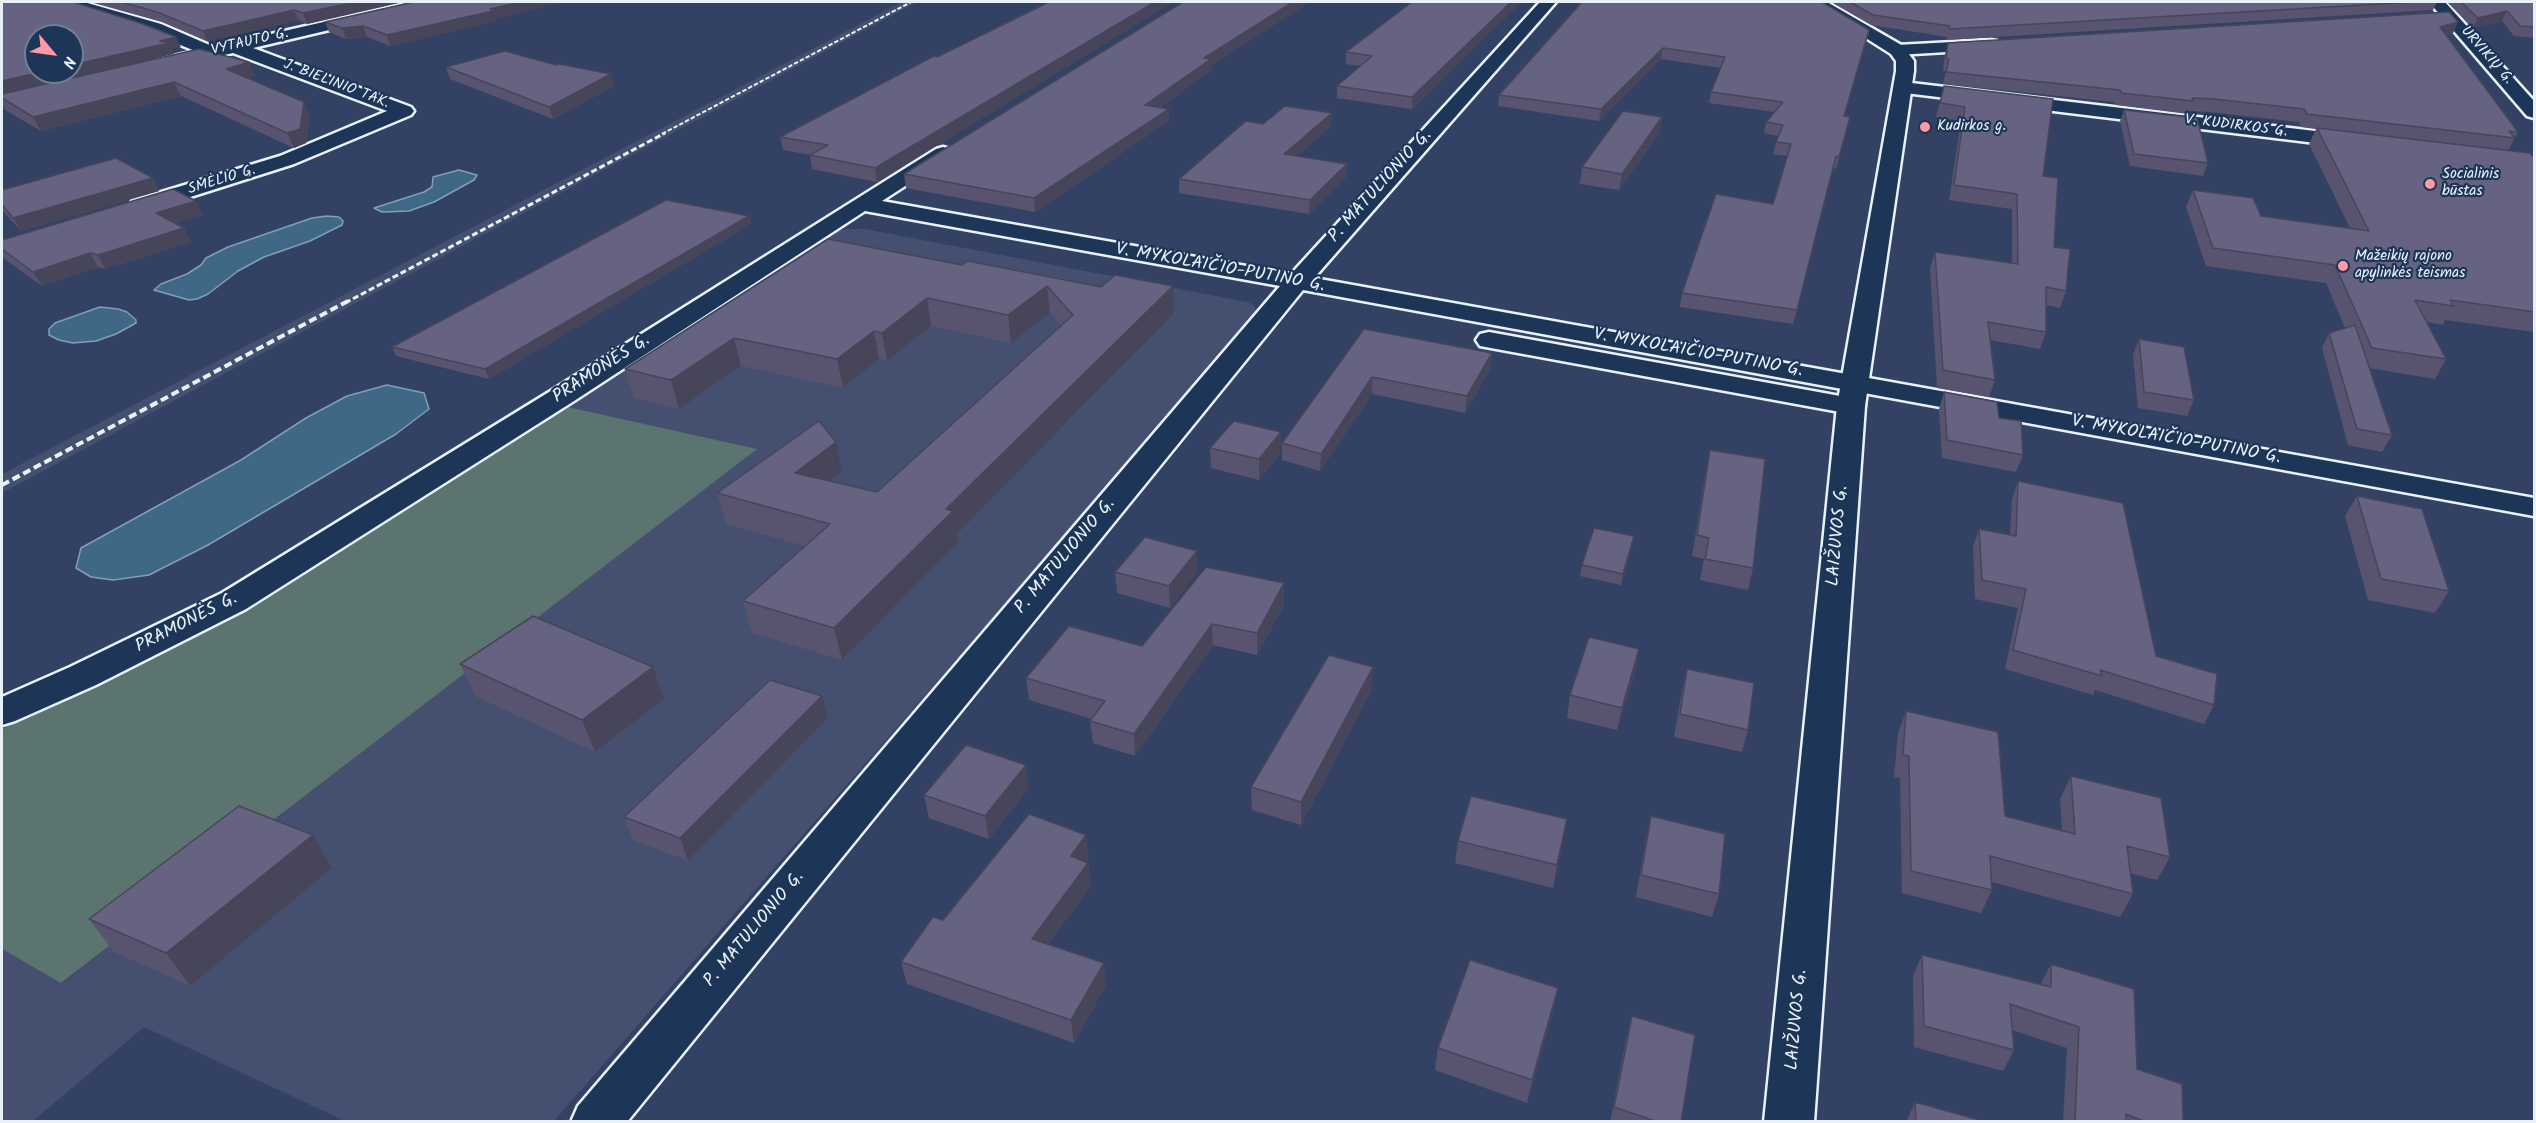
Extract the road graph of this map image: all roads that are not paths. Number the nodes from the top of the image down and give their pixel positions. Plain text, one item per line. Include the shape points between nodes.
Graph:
1 (76, 2) edge
2 (429, 2) edge
3 (1548, 2) edge
4 (1817, 2) edge
5 (2437, 2) edge
6 (2450, 16) junction
7 (2424, 17) edge
8 (2008, 44) edge
9 (234, 47) junction
10 (1897, 50) junction
11 (212, 52) junction
12 (153, 66) edge
13 (1903, 88) junction
14 (404, 111) joint
15 (2535, 112) edge
16 (963, 141) edge
17 (2380, 144) edge
18 (861, 204) junction
19 (122, 211) edge
20 (835, 220) junction
21 (1287, 292) junction
22 (1853, 394) junction
23 (2535, 507) edge
24 (2, 712) edge
25 (596, 1122) edge
26 (1789, 1122) edge

1 - 11 street
2 - 9 street, VYTAUTO G.
3 - 21 street, P. MATULIONIO G.
4 - 10 street
5 - 6 street, URVIKIŲ G.
6 - 7 street
6 - 15 street, URVIKIŲ G.
8 - 10 street
9 - 11 street, VYTAUTO G.
9 - 14 street, J. BIELINIO TAK.
10 - 13 street, LAIŽUVOS G. via 1905,61
11 - 12 street, VYTAUTO G.
13 - 17 street, V. KUDIRKOS G.
13 - 22 street, LAIŽUVOS G.
14 - 19 street, SMĖLIO G. via 287,160
16 - 18 street, PRAMONĖS G.
18 - 20 street, PRAMONĖS G.
18 - 21 street, V. MYKOLAIČIO-PUTINO G.
20 - 21 street, V. MYKOLAIČIO-PUTINO G.
20 - 24 street, PRAMONĖS G. via 234,601
21 - 22 street, V. MYKOLAIČIO-PUTINO G.
21 - 25 street, P. MATULIONIO G.
22 - 23 street, V. MYKOLAIČIO-PUTINO G.
22 - 26 street, LAIŽUVOS G.

